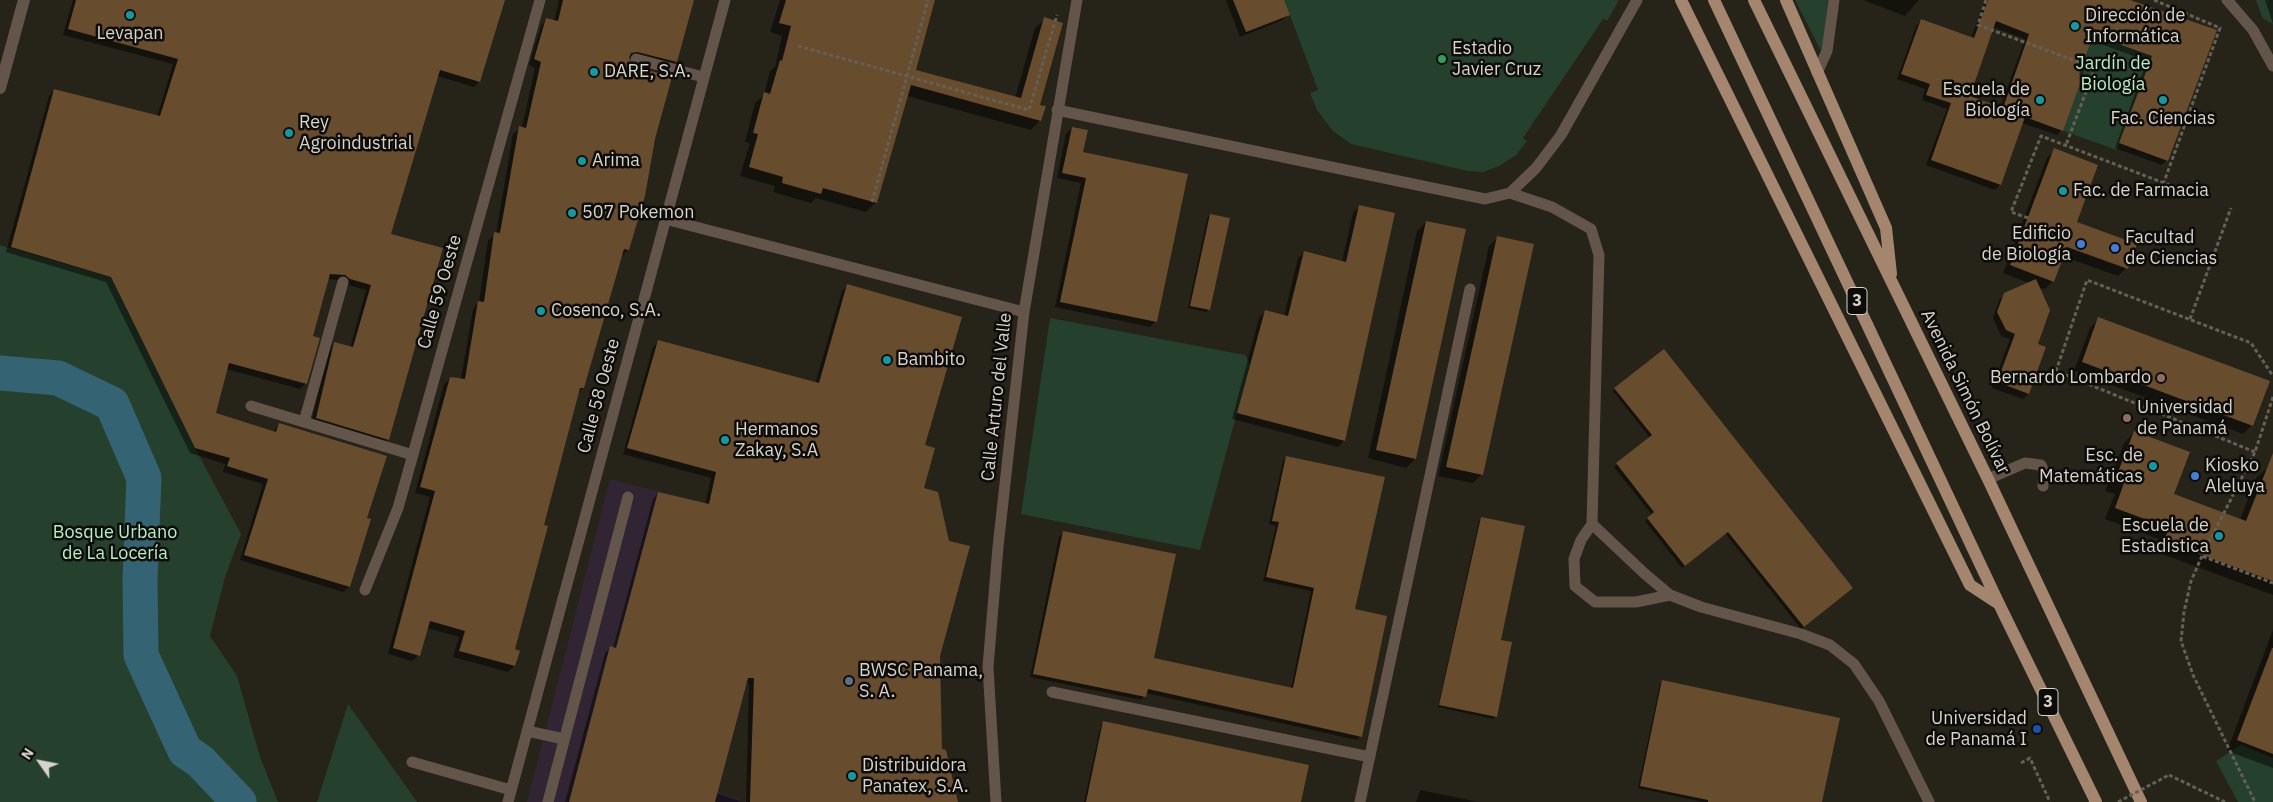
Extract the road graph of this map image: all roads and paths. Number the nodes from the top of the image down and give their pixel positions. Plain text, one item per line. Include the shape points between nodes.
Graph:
1 (24, 0) edge
2 (540, 0) edge
3 (725, 0) edge
4 (928, 0) edge
5 (1077, 0) edge
6 (1637, 0) edge
7 (1681, 0) edge
8 (1714, 0) edge
9 (1754, 0) edge
10 (1786, 0) edge
11 (1834, 0) edge
12 (1986, 0) edge
13 (2154, 0) edge
14 (2227, 0) edge
15 (1058, 9) dead end
16 (798, 46) dead end
17 (636, 59) dead end
18 (2273, 66) edge
19 (1817, 73) junction
20 (907, 76) junction
21 (704, 77) junction
22 (0, 88) edge
23 (1057, 110) junction
24 (2066, 145) junction
25 (2164, 182) junction
26 (2172, 186) dead end
27 (1510, 193) junction
28 (872, 202) dead end
29 (2230, 208) dead end
30 (2028, 218) dead end
31 (665, 219) junction
32 (342, 282) dead end
33 (1892, 284) junction
34 (1470, 289) dead end
35 (1024, 312) junction
36 (2190, 319) junction
37 (2273, 376) edge
38 (2273, 397) edge
39 (251, 406) dead end
40 (304, 422) junction
41 (2255, 452) junction
42 (413, 456) junction
43 (1988, 479) junction
44 (2044, 486) dead end
45 (628, 497) dead end
46 (1592, 524) junction
47 (2202, 556) junction
48 (2273, 583) edge
49 (365, 590) dead end
50 (1670, 595) junction
51 (1999, 604) junction
52 (1052, 692) dead end
53 (527, 730) junction
54 (564, 739) junction
55 (1370, 757) junction
56 (412, 762) dead end
57 (2021, 763) dead end
58 (511, 790) junction
59 (508, 802) edge
60 (548, 802) edge
61 (996, 802) edge
62 (1360, 802) edge
63 (1929, 802) edge
64 (2050, 802) edge
65 (2096, 802) edge
66 (2118, 802) edge
67 (2141, 802) edge
68 (2225, 802) edge
69 (2255, 802) edge

1 - 22 street
2 - 42 lane, Calle 59 Oeste
3 - 21 lane, Calle 58 Oeste
4 - 20 path
5 - 23 lane, Calle Arturo del Valle
6 - 27 lane via 1561,135 1536,168
7 - 51 main road via 1970,585
8 - 51 main road, 3
9 - 33 main road, Avenida Simón Bolívar / 3
10 - 19 main road
11 - 19 lane via 1827,51
12 - 24 path via 1978,25 2094,68
13 - 25 path via 2220,28
14 - 18 lane via 2253,30
15 - 20 path via 1030,110
16 - 20 path
17 - 21 lane
19 - 33 main road via 1886,228
20 - 28 path
21 - 31 lane, Calle 58 Oeste
23 - 27 lane via 1485,200
23 - 35 lane, Calle Arturo del Valle
24 - 25 path
24 - 30 path via 2041,136 2011,212
25 - 26 path
27 - 46 lane via 1552,207 1591,229 1599,256
29 - 36 path
31 - 35 lane
31 - 53 lane, Calle 58 Oeste
32 - 40 lane
33 - 43 main road, Avenida Simón Bolívar / 3
34 - 55 lane
35 - 61 lane, Calle Arturo del Valle via 988,667
36 - 37 path via 2251,343
36 - 41 path via 2088,280 2056,371
38 - 41 path
39 - 40 lane
40 - 42 lane
41 - 47 path
42 - 49 lane, Calle 59 Oeste via 398,508
43 - 44 lane via 2025,463 2041,466
43 - 67 main road, Avenida Simón Bolívar / 3
45 - 54 lane
46 - 50 lane
46 - 50 lane via 1574,559 1575,586 1596,602 1636,602
47 - 48 path
47 - 69 path via 2191,581 2181,641 2193,675
50 - 63 lane via 1701,607 1801,634 1830,645 1854,664 1879,701
51 - 65 main road, 3
52 - 55 lane
53 - 54 lane
53 - 58 lane, Calle 58 Oeste
54 - 60 lane
55 - 62 lane
56 - 58 lane
57 - 64 path via 2030,758
58 - 59 lane, Calle 58 Oeste
66 - 68 path, bridge via 2169,776

